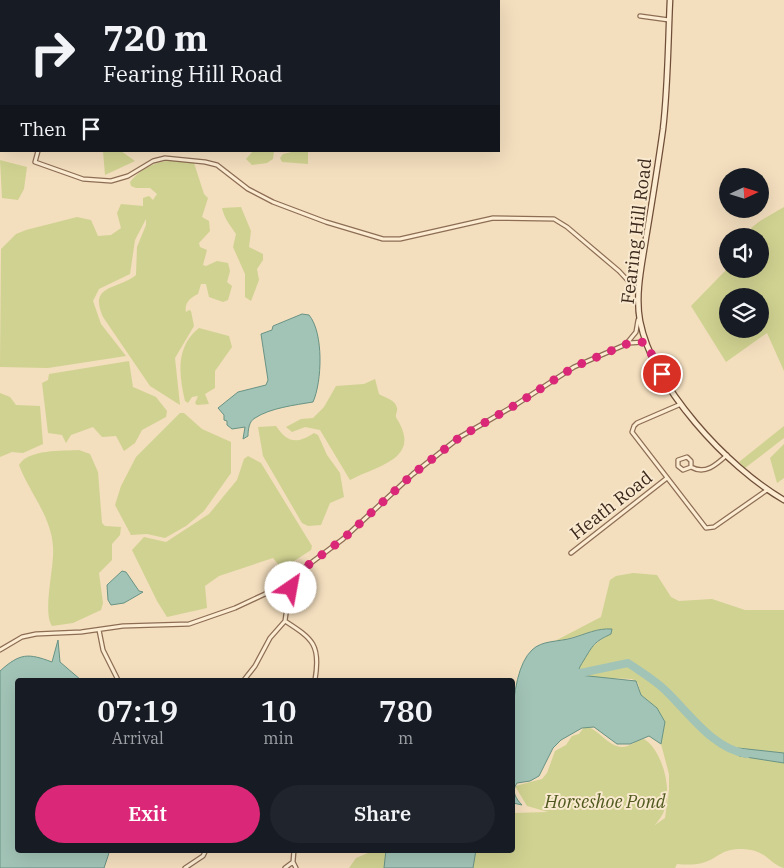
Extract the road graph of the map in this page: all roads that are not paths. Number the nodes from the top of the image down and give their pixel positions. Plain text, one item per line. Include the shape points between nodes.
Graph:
1 (670, 0) edge
2 (640, 16) dead end
3 (669, 20) junction
4 (38, 152) edge
5 (639, 289) junction
6 (639, 314) junction
7 (645, 342) junction
8 (626, 344) junction
9 (681, 404) junction
10 (727, 455) junction
11 (691, 467) junction
12 (668, 478) junction
13 (767, 490) junction
14 (784, 500) edge
15 (572, 553) dead end
16 (291, 578) junction
17 (285, 621) junction
18 (99, 630) junction
19 (0, 650) edge
20 (117, 678) edge
21 (246, 678) edge
22 (316, 678) edge
23 (204, 853) edge
24 (294, 853) edge
25 (293, 862) junction
26 (186, 868) edge
27 (285, 868) edge
28 (296, 868) edge

1 - 3 main road, Fearing Hill Road
2 - 3 street
3 - 5 main road, Fearing Hill Road via 663,128
4 - 5 street via 35,162 98,181 119,180 165,158 206,162 273,202 383,239 400,239 493,218 554,219
5 - 6 main road, Fearing Hill Road
6 - 7 main road, Fearing Hill Road
6 - 8 street via 637,329
7 - 8 street
7 - 9 main road, Fearing Hill Road
8 - 16 street via 574,367 460,437 413,474 343,539
9 - 10 main road, Fearing Hill Road via 700,429
9 - 12 street via 632,428
10 - 11 street via 710,468 699,470
10 - 13 main road, Fearing Hill Road
11 - 11 street via 680,470 678,460 687,457
12 - 13 street via 708,529
12 - 15 street, Heath Road
13 - 14 main road, Fearing Hill Road
16 - 17 street
16 - 18 street via 236,608 188,624
17 - 21 street via 270,638
17 - 22 street via 306,634 315,645
18 - 19 street via 22,637
18 - 20 street via 103,650
23 - 26 street
24 - 25 street
25 - 27 street
25 - 28 street

